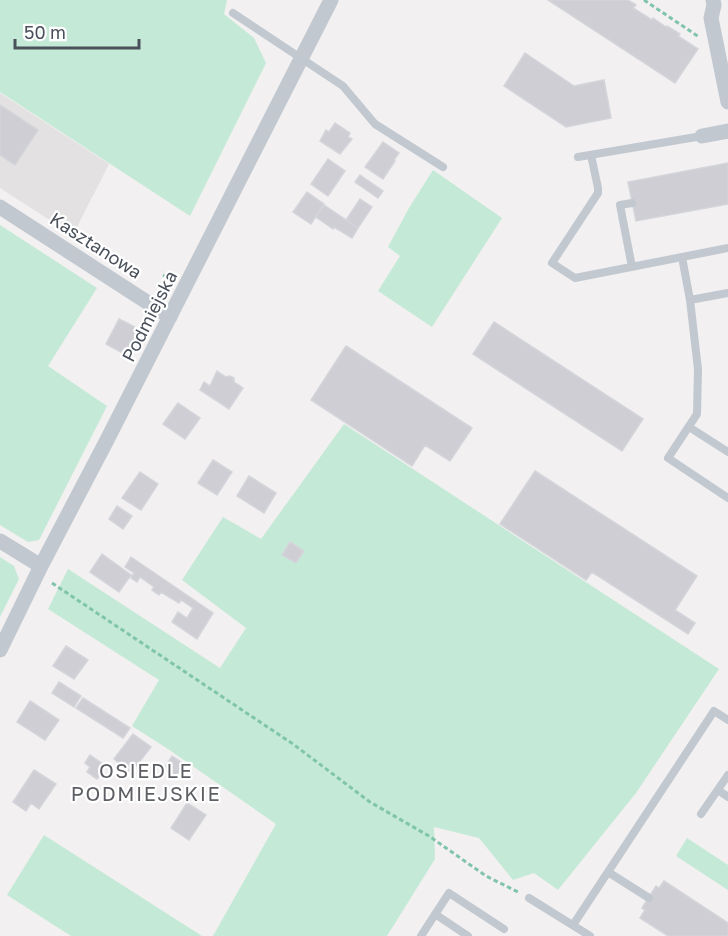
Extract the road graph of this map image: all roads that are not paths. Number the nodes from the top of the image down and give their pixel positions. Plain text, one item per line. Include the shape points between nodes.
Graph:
1 (331, 0) edge
2 (719, 2) edge
3 (233, 13) dead end
4 (302, 58) junction
5 (726, 80) edge
6 (728, 102) edge
7 (728, 131) edge
8 (702, 136) joint
9 (591, 154) junction
10 (578, 157) dead end
11 (443, 167) dead end
12 (632, 203) dead end
13 (0, 207) edge
14 (728, 248) edge
15 (682, 257) junction
16 (632, 267) junction
17 (728, 293) edge
18 (690, 300) junction
19 (170, 317) junction
20 (689, 427) junction
21 (728, 452) edge
22 (728, 498) edge
23 (0, 541) edge
24 (41, 566) junction
25 (0, 650) edge
26 (728, 720) edge
27 (728, 774) edge
28 (718, 790) junction
29 (728, 797) edge
30 (701, 814) dead end
31 (608, 872) junction
32 (529, 898) road end
33 (649, 898) dead end
34 (435, 914) junction
35 (573, 925) junction
36 (504, 929) dead end
37 (421, 936) edge
38 (468, 936) edge
39 (590, 936) edge

1 - 4 street, Podmiejska
2 - 5 street via 711,18
3 - 4 lane
4 - 11 lane via 343,86 375,124
4 - 19 street, Podmiejska
5 - 6 street
7 - 8 street
8 - 9 lane
9 - 10 lane
9 - 16 lane via 598,193 552,262 576,278
12 - 16 lane via 620,205
13 - 19 street, Kasztanowa
14 - 15 lane
15 - 16 lane
15 - 18 lane
17 - 18 lane
18 - 20 lane via 698,369 697,414
19 - 24 street, Podmiejska
20 - 21 lane
20 - 22 lane via 668,458
23 - 24 street
24 - 25 street, Podmiejska
26 - 31 lane via 714,711
27 - 28 lane
28 - 29 lane
28 - 30 lane
31 - 33 lane
31 - 35 lane
32 - 35 lane
34 - 36 lane via 449,892
34 - 37 lane
34 - 38 lane
35 - 39 lane

